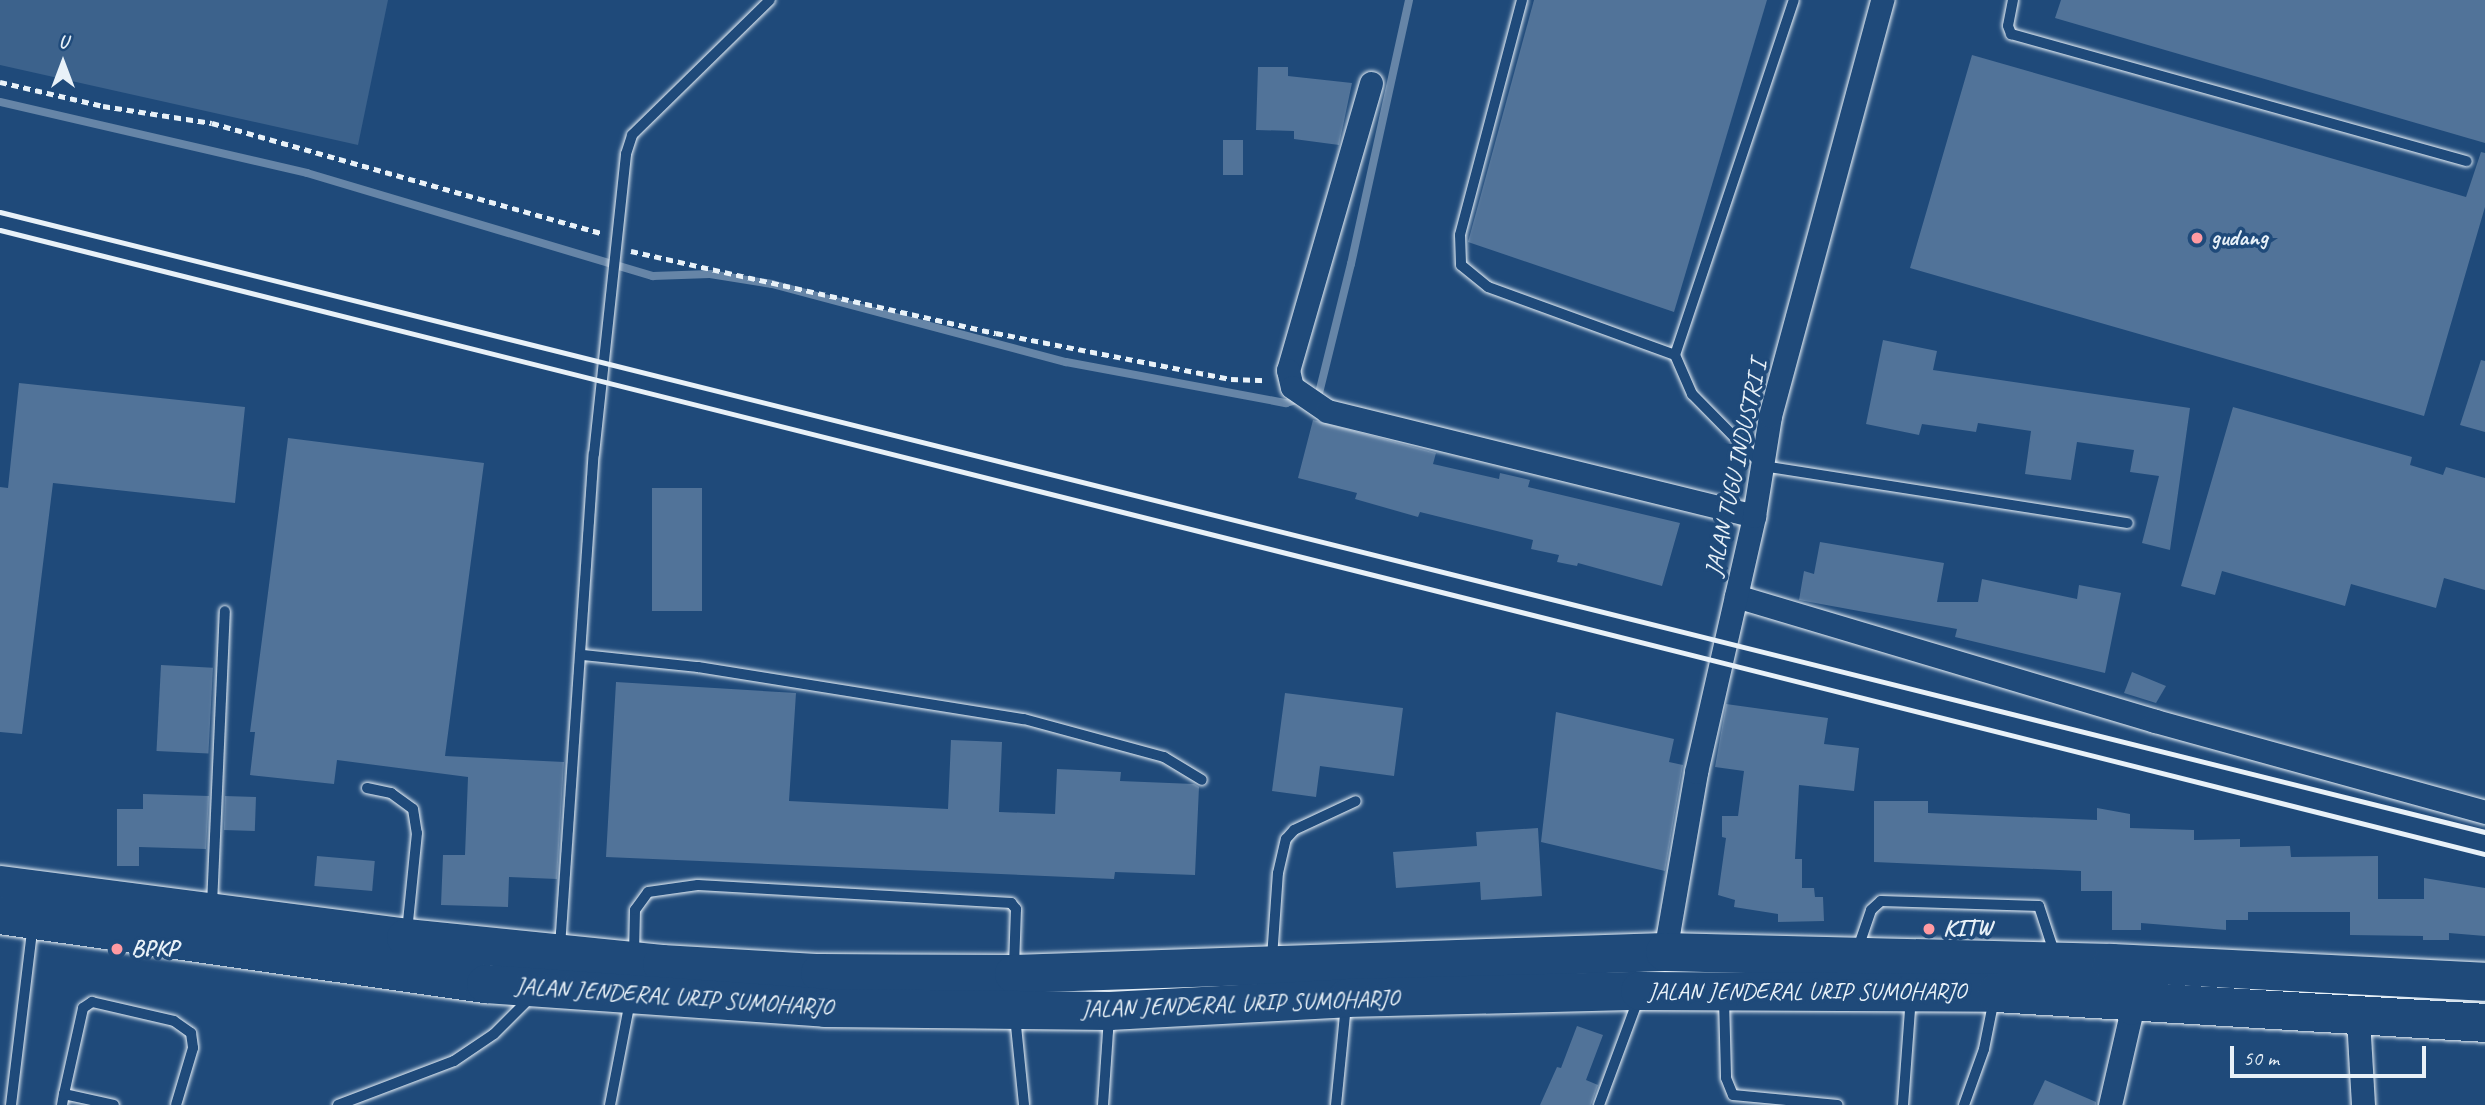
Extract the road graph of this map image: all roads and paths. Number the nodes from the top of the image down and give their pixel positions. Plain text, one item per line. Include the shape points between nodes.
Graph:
1 (769, 0) edge
2 (1522, 0) edge
3 (1794, 0) edge
4 (1882, 0) edge
5 (2013, 0) edge
6 (0, 82) edge
7 (1371, 83) dead end
8 (2468, 161) dead end
9 (616, 242) junction
10 (1675, 355) junction
11 (1290, 383) junction
12 (1763, 466) junction
13 (1754, 516) junction
14 (2127, 523) dead end
15 (1736, 596) junction
16 (225, 611) dead end
17 (583, 655) junction
18 (1202, 780) dead end
19 (367, 789) dead end
20 (1356, 801) dead end
21 (2485, 812) edge
22 (0, 885) edge
23 (212, 915) junction
24 (17, 918) edge
25 (406, 938) junction
26 (559, 951) junction
27 (1665, 952) junction
28 (1854, 957) junction
29 (2057, 961) junction
30 (1271, 967) junction
31 (632, 980) junction
32 (2485, 982) edge
33 (538, 989) junction
34 (1640, 991) junction
35 (1724, 991) junction
36 (1014, 992) junction
37 (1996, 993) junction
38 (1912, 995) junction
39 (1347, 998) junction
40 (2130, 998) junction
41 (1110, 1011) junction
42 (2358, 1018) junction
43 (2485, 1023) edge
44 (63, 1100) edge
45 (10, 1105) edge
46 (114, 1105) edge
47 (176, 1105) edge
48 (338, 1105) edge
49 (610, 1105) edge
50 (1024, 1105) edge
51 (1102, 1105) edge
52 (1336, 1105) edge
53 (1599, 1105) edge
54 (1838, 1105) edge
55 (1903, 1105) edge
56 (1964, 1105) edge
57 (2110, 1105) edge
58 (2363, 1105) edge

1 - 9 lane via 632,135
2 - 10 lane via 1460,235 1461,265 1488,288
3 - 10 lane
4 - 12 street, JALAN TUGU INDUSTRI I via 1770,416
5 - 8 lane via 2011,34
6 - 9 path via 103,106 212,123
7 - 11 street
9 - 11 path via 1128,360 1231,379
9 - 17 lane via 594,454
10 - 12 lane via 1692,394 1728,436
11 - 13 street via 1315,405
12 - 13 street, JALAN TUGU INDUSTRI I
12 - 14 lane
13 - 15 street, JALAN TUGU INDUSTRI I
15 - 21 street via 2155,721
15 - 27 street, JALAN TUGU INDUSTRI I via 1696,772
16 - 23 lane
17 - 18 lane via 698,667 1024,719 1164,757
17 - 26 lane
19 - 25 lane via 391,793 413,809 417,833
20 - 30 lane via 1294,830 1286,839 1278,873
22 - 23 highway, JALAN JENDERAL URIP SUMOHARJO
23 - 25 highway, JALAN JENDERAL URIP SUMOHARJO
24 - 33 highway, JALAN JENDERAL URIP SUMOHARJO
24 - 45 lane
25 - 26 highway, JALAN JENDERAL URIP SUMOHARJO
26 - 31 highway, JALAN JENDERAL URIP SUMOHARJO
26 - 33 lane
27 - 28 highway, JALAN JENDERAL URIP SUMOHARJO
27 - 30 highway, JALAN JENDERAL URIP SUMOHARJO
28 - 29 highway, JALAN JENDERAL URIP SUMOHARJO
28 - 29 lane via 1871,910 1881,901 2039,906
29 - 32 highway, JALAN JENDERAL URIP SUMOHARJO
30 - 36 highway, JALAN JENDERAL URIP SUMOHARJO
31 - 33 highway, JALAN JENDERAL URIP SUMOHARJO
31 - 36 highway, JALAN JENDERAL URIP SUMOHARJO via 820,973
31 - 36 lane via 635,910 648,892 698,885 1011,904 1016,909
31 - 49 lane
33 - 48 lane via 494,1034 454,1061
34 - 35 highway, JALAN JENDERAL URIP SUMOHARJO
34 - 39 highway, JALAN JENDERAL URIP SUMOHARJO
34 - 53 lane via 1622,1052
35 - 38 highway, JALAN JENDERAL URIP SUMOHARJO
35 - 54 lane via 1726,1078 1733,1095
36 - 41 highway, JALAN JENDERAL URIP SUMOHARJO
36 - 50 lane
37 - 38 highway, JALAN JENDERAL URIP SUMOHARJO
37 - 40 highway, JALAN JENDERAL URIP SUMOHARJO
37 - 56 lane via 1984,1049
38 - 55 lane
39 - 41 highway, JALAN JENDERAL URIP SUMOHARJO
39 - 52 lane
40 - 42 highway, JALAN JENDERAL URIP SUMOHARJO
40 - 57 street via 2131,1013
41 - 51 lane
42 - 43 highway, JALAN JENDERAL URIP SUMOHARJO
42 - 58 street
44 - 46 lane
44 - 47 lane via 83,1008 92,1002 174,1021 191,1033 193,1048

